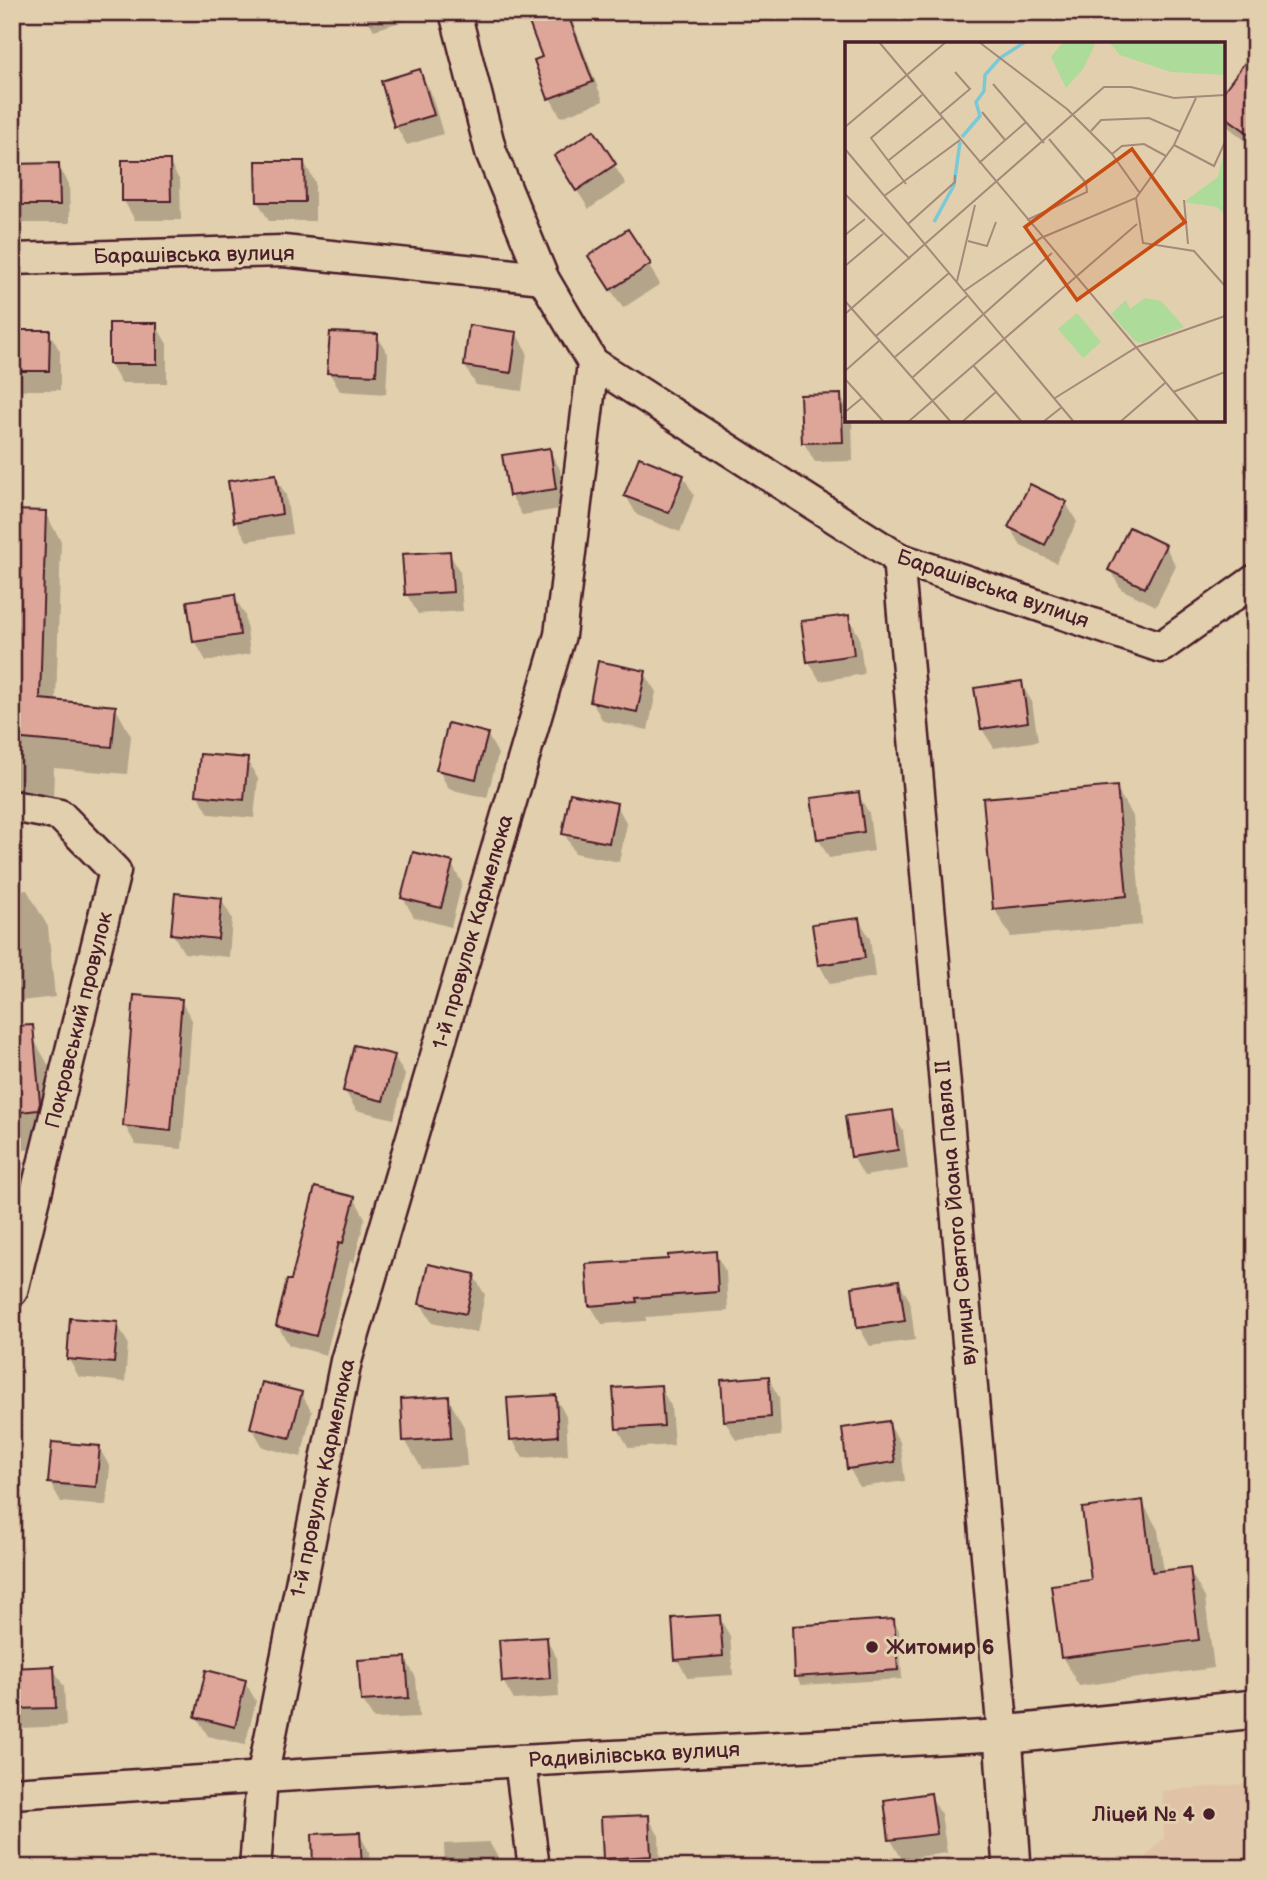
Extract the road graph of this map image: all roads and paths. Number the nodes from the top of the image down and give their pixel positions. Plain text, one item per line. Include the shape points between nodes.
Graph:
1 (455, 12) edge
2 (12, 259) edge
3 (543, 278) junction
4 (593, 362) junction
5 (898, 558) junction
6 (1255, 580) edge
7 (12, 806) edge
8 (12, 1291) edge
9 (1255, 1709) edge
10 (1003, 1735) junction
11 (520, 1761) junction
12 (262, 1777) junction
13 (12, 1793) edge
14 (255, 1868) edge
15 (534, 1868) edge
16 (1012, 1868) edge

1 - 3 street via 491,152
2 - 3 street, Барашівська вулиця via 284,251
3 - 4 street
4 - 5 street, Барашівська вулиця
4 - 12 street, 1-й провулок Кармелюка via 560,635 346,1361
5 - 6 street, Барашівська вулиця via 1161,647
5 - 10 street, вулиця Святого Йоана Павла II
7 - 8 street, Покровський провулок via 60,815 115,871
9 - 10 street, Радивілівська вулиця
10 - 11 street, Радивілівська вулиця
10 - 16 street, вулиця Святого Йоана Павла II
11 - 12 street, Радивілівська вулиця
11 - 15 street
12 - 13 street, Радивілівська вулиця
12 - 14 street, 1-й провулок Кармелюка

